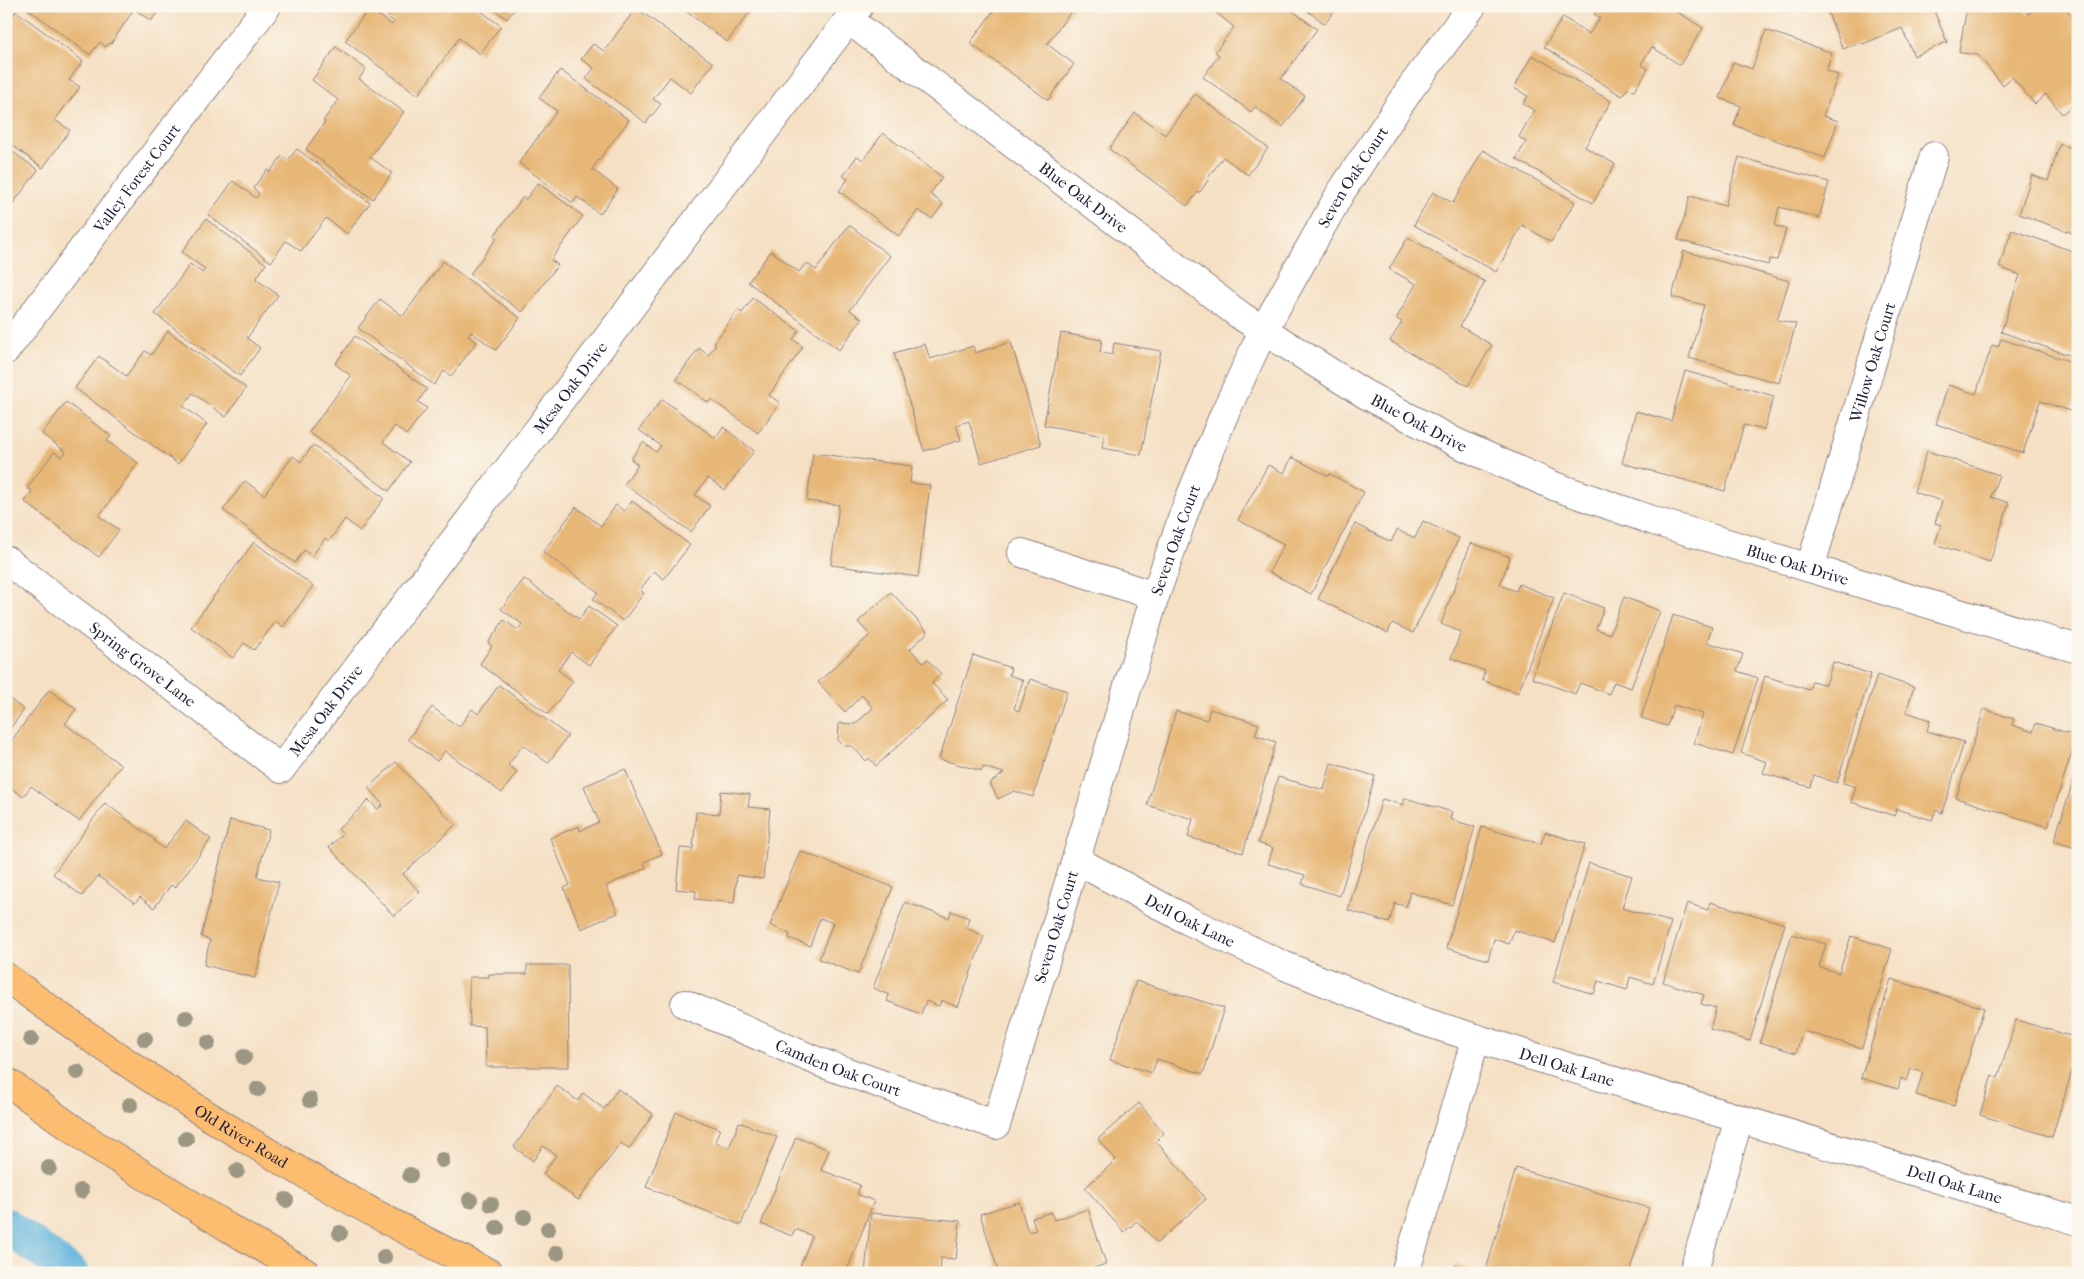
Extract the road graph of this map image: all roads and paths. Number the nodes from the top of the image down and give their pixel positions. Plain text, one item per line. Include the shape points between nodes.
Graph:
1 (267, 6) edge
2 (1472, 6) edge
3 (854, 13) edge
4 (1934, 156) dead end
5 (1264, 331) junction
6 (6, 350) edge
7 (1022, 553) dead end
8 (6, 560) edge
9 (1810, 568) junction
10 (1155, 596) junction
11 (2078, 649) edge
12 (281, 769) joint
13 (1076, 860) junction
14 (6, 977) edge
15 (685, 1004) dead end
16 (1476, 1038) junction
17 (6, 1081) edge
18 (1739, 1119) junction
19 (996, 1125) joint
20 (2078, 1221) edge
21 (306, 1273) edge
22 (489, 1273) edge
23 (1406, 1273) edge
24 (1693, 1273) edge

1 - 6 street, Valley Forest Court
2 - 5 street, Seven Oak Court via 1412,86 1341,192
3 - 5 street, Blue Oak Drive
3 - 12 street, Mesa Oak Drive
4 - 9 street, Willow Oak Court
5 - 9 street, Blue Oak Drive via 1363,393 1457,443 1554,486 1654,521
5 - 10 street, Seven Oak Court via 1223,417
7 - 10 street
8 - 12 street, Spring Grove Lane
9 - 11 street, Blue Oak Drive
10 - 13 street, Seven Oak Court
13 - 16 street, Dell Oak Lane via 1187,920 1285,966 1419,1020
13 - 19 street, Seven Oak Court
14 - 22 main road, Old River Road via 144,1075 279,1160 418,1238
15 - 19 street, Camden Oak Court via 819,1062
16 - 18 street, Dell Oak Lane
16 - 23 street
17 - 21 main road via 94,1144
18 - 20 street, Dell Oak Lane
18 - 24 street

